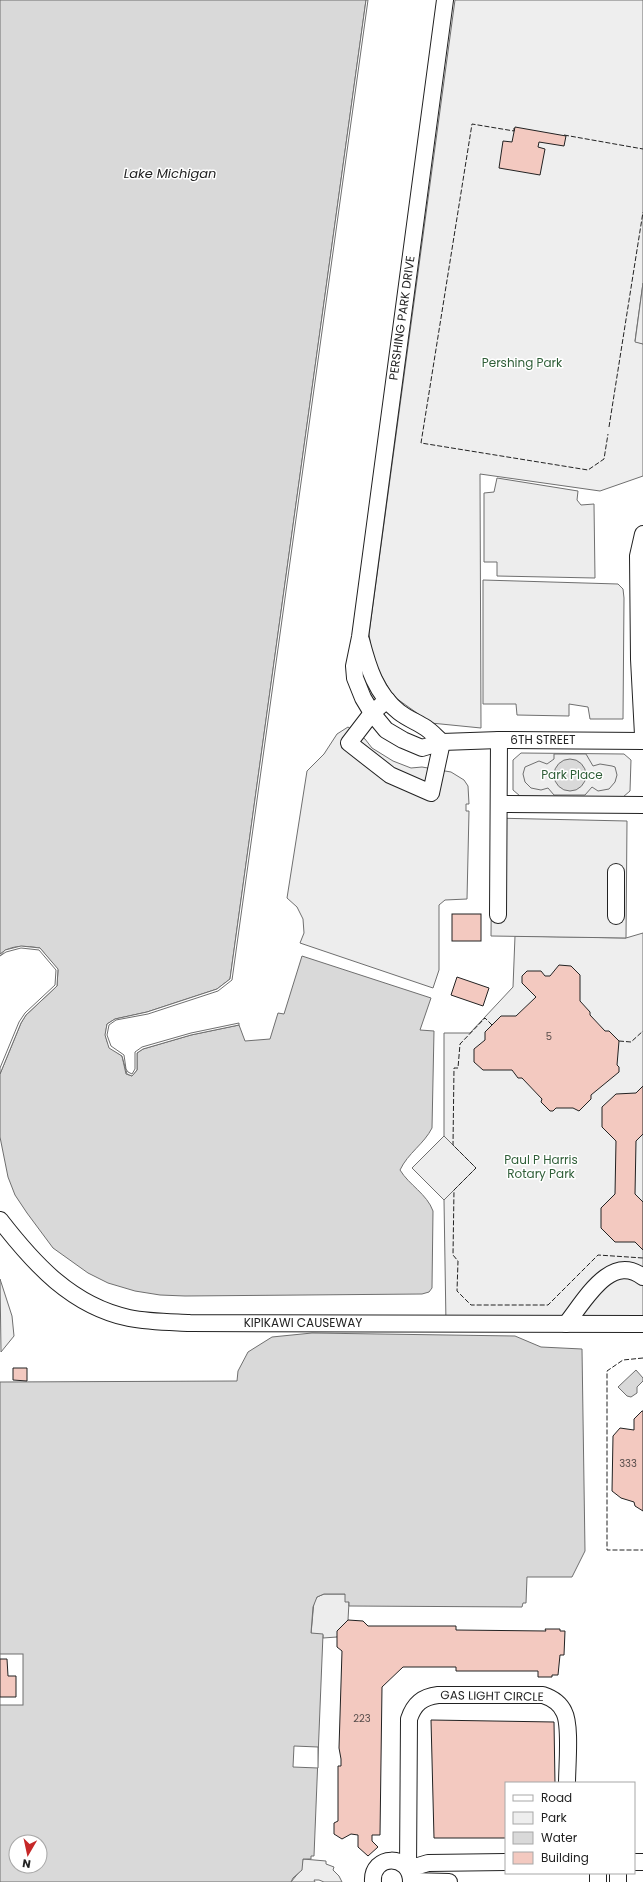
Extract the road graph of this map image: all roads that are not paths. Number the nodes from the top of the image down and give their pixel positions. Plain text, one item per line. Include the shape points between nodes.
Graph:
1 (445, 0) edge
2 (643, 534) edge
3 (360, 637) junction
4 (387, 700) junction
5 (372, 713) junction
6 (643, 735) edge
7 (499, 740) junction
8 (643, 741) edge
9 (442, 742) junction
10 (499, 804) junction
11 (643, 805) edge
12 (616, 872) dead end
13 (498, 915) dead end
14 (616, 916) dead end
15 (0, 1220) edge
16 (643, 1277) edge
17 (566, 1324) junction
18 (643, 1324) edge
19 (567, 1782) edge
20 (505, 1862) edge
21 (410, 1878) edge
22 (374, 1882) edge
23 (449, 1882) edge

1 - 3 street, PERSHING PARK DRIVE
2 - 6 street via 638,556
3 - 4 street, PERSHING PARK DRIVE via 374,681
3 - 5 street, PERSHING PARK DRIVE via 354,666 355,678
4 - 5 street
4 - 9 street via 400,713 427,728
5 - 9 street, 6TH STREET via 386,730 422,748
5 - 9 street via 349,743 390,775 431,793
7 - 8 street, 6TH STREET
7 - 9 street, 6TH STREET
7 - 10 street
10 - 11 street
10 - 13 street
12 - 14 street
15 - 17 street, KIPIKAWI CAUSEWAY via 49,1277 100,1309 129,1318 190,1323
16 - 17 street via 627,1269 613,1272 601,1280
17 - 18 street, KIPIKAWI CAUSEWAY
19 - 21 street, GAS LIGHT CIRCLE via 567,1722 564,1712 550,1698 543,1695 428,1696 412,1709 409,1719
20 - 21 street via 428,1863
21 - 22 street via 399,1862 386,1861 376,1868
21 - 23 street

